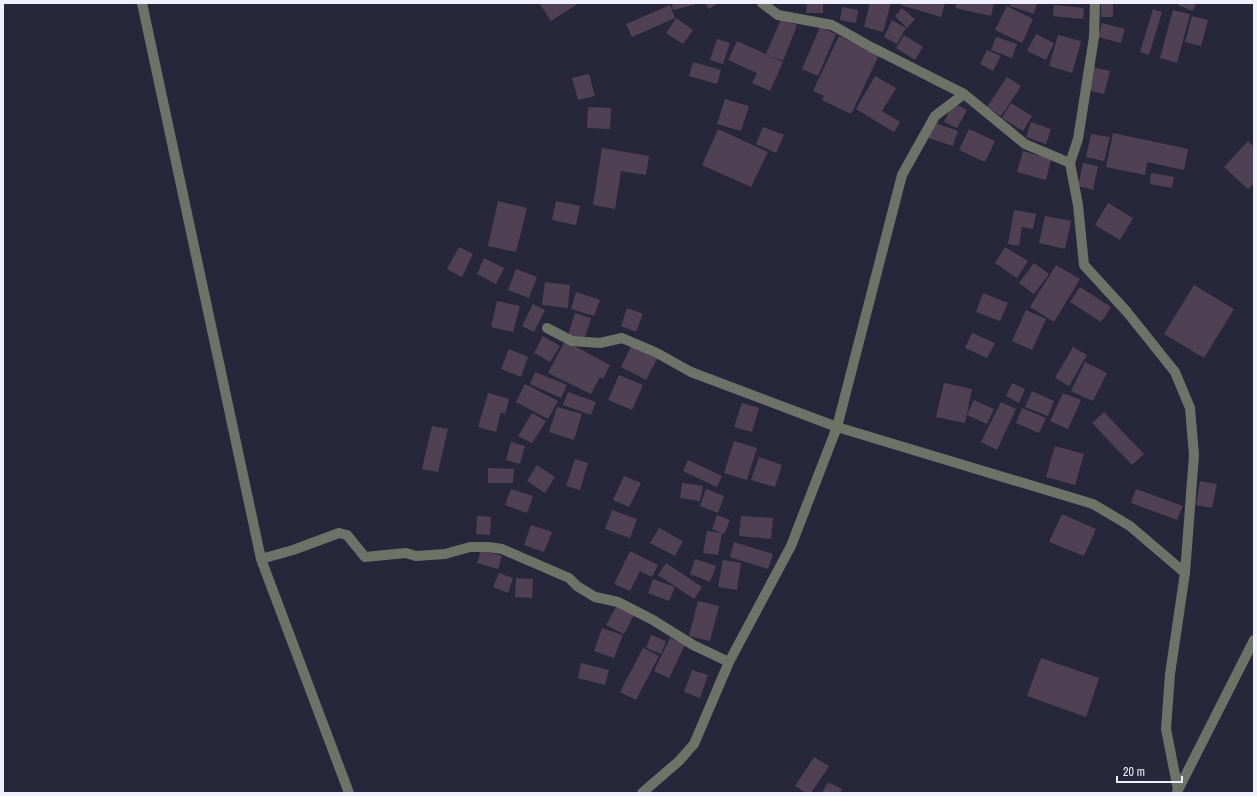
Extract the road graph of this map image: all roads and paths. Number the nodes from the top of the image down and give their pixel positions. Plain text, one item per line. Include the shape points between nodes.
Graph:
1 (142, 3) edge
2 (762, 3) edge
3 (1095, 3) edge
4 (964, 94) junction
5 (1070, 163) junction
6 (548, 328) dead end
7 (837, 427) junction
8 (261, 559) junction
9 (1185, 573) junction
10 (1254, 640) edge
11 (729, 662) junction
12 (1177, 792) edge
13 (349, 793) edge
14 (642, 793) edge

1 - 8 street
2 - 4 street via 778,15 832,25
3 - 5 street via 1094,37 1078,139
4 - 5 street via 1025,144
4 - 7 street via 935,116 902,175
5 - 9 street via 1078,204 1084,265 1127,312 1175,372 1190,408 1194,455
6 - 7 street via 572,342 600,343 622,338 692,372
7 - 9 street via 1093,504 1130,526
7 - 11 street via 791,546
8 - 11 street via 339,533 347,535 365,557 406,553 416,556 445,554 470,547 502,549 569,578 596,597 618,602 653,620 692,645
8 - 13 street
9 - 12 street via 1170,674 1166,729
10 - 12 street
11 - 14 street via 694,744 679,761

